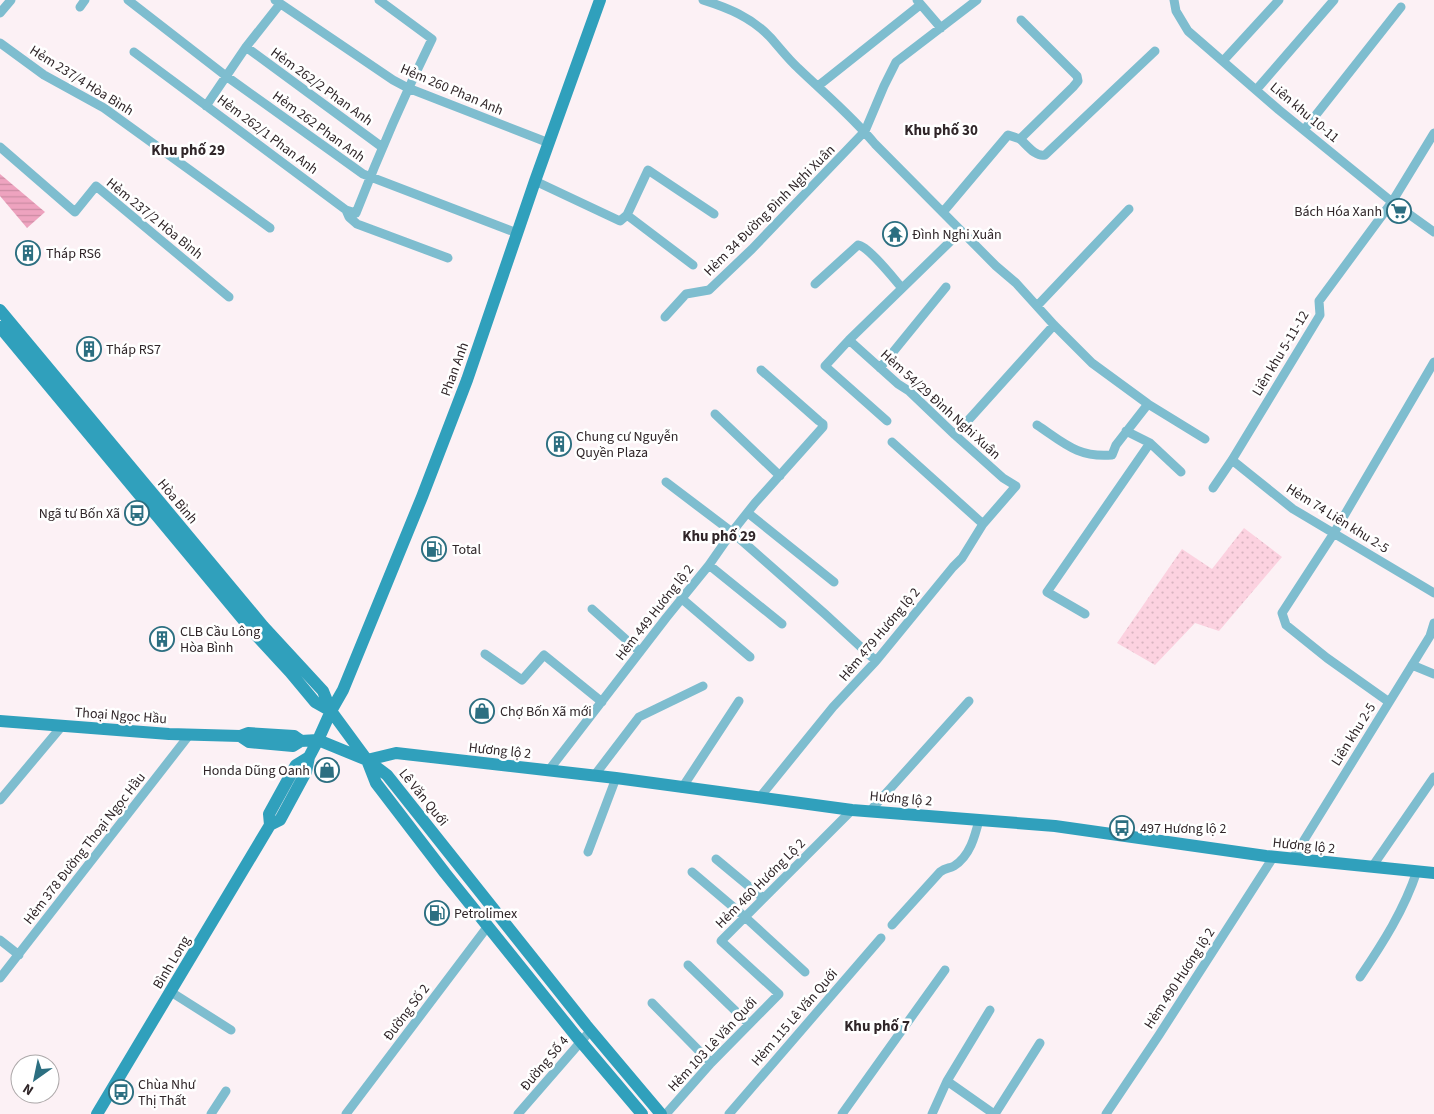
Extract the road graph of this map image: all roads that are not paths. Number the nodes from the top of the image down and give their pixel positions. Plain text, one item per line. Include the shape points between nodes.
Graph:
1 (11, 0) edge
2 (128, 0) edge
3 (379, 0) edge
4 (600, 0) edge
5 (703, 0) edge
6 (977, 0) edge
7 (1174, 0) edge
8 (1279, 0) edge
9 (1334, 0) edge
10 (278, 2) edge
11 (918, 2) edge
12 (1401, 7) dead end
13 (0, 13) edge
14 (1021, 20) dead end
15 (941, 28) junction
16 (0, 43) edge
17 (246, 47) junction
18 (1155, 51) dead end
19 (134, 52) dead end
20 (1223, 61) junction
21 (226, 76) junction
22 (818, 86) junction
23 (408, 88) junction
24 (1256, 90) junction
25 (206, 106) junction
26 (1304, 130) junction
27 (864, 131) junction
28 (1434, 133) edge
29 (1020, 139) junction
30 (549, 143) junction
31 (0, 147) edge
32 (382, 147) junction
33 (370, 178) junction
34 (535, 181) junction
35 (1392, 202) junction
36 (1129, 209) dead end
37 (346, 210) junction
38 (943, 212) junction
39 (714, 214) dead end
40 (627, 215) junction
41 (270, 228) dead end
42 (961, 231) junction
43 (1434, 232) edge
44 (517, 233) junction
45 (448, 258) dead end
46 (692, 265) dead end
47 (815, 284) dead end
48 (902, 288) junction
49 (946, 288) dead end
50 (228, 297) dead end
51 (1037, 306) junction
52 (0, 310) edge
53 (665, 317) dead end
54 (1054, 325) junction
55 (0, 327) edge
56 (849, 340) junction
57 (1434, 362) edge
58 (880, 368) junction
59 (761, 370) dead end
60 (66, 398) junction
61 (1148, 404) junction
62 (715, 414) dead end
63 (887, 420) dead end
64 (1037, 425) dead end
65 (1126, 431) junction
66 (955, 435) junction
67 (1205, 439) dead end
68 (892, 442) dead end
69 (1150, 443) junction
70 (1232, 460) junction
71 (1181, 472) dead end
72 (780, 476) junction
73 (666, 482) dead end
74 (1016, 486) joint
75 (1213, 488) dead end
76 (748, 513) junction
77 (983, 524) junction
78 (732, 532) junction
79 (1334, 532) junction
80 (710, 564) junction
81 (834, 582) dead end
82 (1434, 593) edge
83 (682, 598) junction
84 (592, 609) dead end
85 (1085, 614) dead end
86 (782, 624) dead end
87 (1434, 624) edge
88 (640, 652) junction
89 (485, 654) dead end
90 (750, 656) dead end
91 (876, 661) junction
92 (1412, 665) junction
93 (1434, 674) edge
94 (703, 686) dead end
95 (739, 701) dead end
96 (602, 702) junction
97 (969, 702) dead end
98 (1389, 702) junction
99 (331, 711) junction
100 (0, 721) edge
101 (62, 726) junction
102 (190, 734) junction
103 (318, 740) junction
104 (367, 760) junction
105 (549, 770) junction
106 (594, 776) junction
107 (1434, 777) edge
108 (616, 778) junction
109 (682, 788) junction
110 (760, 797) junction
111 (0, 800) edge
112 (852, 810) junction
113 (870, 811) junction
114 (979, 820) junction
115 (588, 852) dead end
116 (1274, 856) junction
117 (1293, 858) junction
118 (716, 859) dead end
119 (1372, 867) junction
120 (1418, 871) junction
121 (692, 872) dead end
122 (1434, 873) edge
123 (763, 898) junction
124 (745, 917) junction
125 (892, 925) dead end
126 (488, 926) junction
127 (881, 938) dead end
128 (0, 940) edge
129 (19, 955) junction
130 (688, 965) dead end
131 (945, 970) dead end
132 (804, 972) dead end
133 (1360, 977) dead end
134 (0, 978) edge
135 (171, 992) junction
136 (779, 994) joint
137 (652, 1003) dead end
138 (990, 1010) dead end
139 (749, 1024) junction
140 (231, 1030) dead end
141 (591, 1030) junction
142 (580, 1041) junction
143 (1040, 1043) dead end
144 (711, 1063) junction
145 (947, 1081) junction
146 (226, 1091) dead end
147 (97, 1114) edge
148 (211, 1114) edge
149 (346, 1114) edge
150 (518, 1114) edge
151 (642, 1114) edge
152 (661, 1114) edge
153 (666, 1114) edge
154 (729, 1114) edge
155 (842, 1114) edge
156 (932, 1114) edge
157 (995, 1114) edge
158 (1106, 1114) edge

1 - 13 street
2 - 21 street, Hẻm 262 Phan Anh
3 - 23 street via 432,39
4 - 30 main road, Phan Anh
5 - 22 street via 728,8 752,22
6 - 15 street, Hẻm 34 Đường Đình Nghi Xuân
7 - 20 street, Liên khu 10-11 via 1176,11 1188,31
8 - 20 street
9 - 24 street
10 - 17 street
10 - 23 street, Hẻm 260 Phan Anh
11 - 15 street
11 - 22 street
12 - 26 street
14 - 29 street via 1078,81
15 - 27 street, Hẻm 34 Đường Đình Nghi Xuân via 896,62
16 - 41 street, Hẻm 237/4 Hòa Bình via 44,75 104,108
17 - 21 street
17 - 32 street, Hẻm 262/2 Phan Anh
18 - 29 street via 1045,155 1036,154
19 - 25 street, Hẻm 262/1 Phan Anh
20 - 24 street, Liên khu 10-11
21 - 25 street
21 - 33 street, Hẻm 262 Phan Anh
22 - 27 street
23 - 30 street, Hẻm 260 Phan Anh
23 - 32 street
24 - 26 street, Liên khu 10-11
25 - 37 street, Hẻm 262/1 Phan Anh
26 - 35 street, Liên khu 10-11
27 - 38 street
27 - 53 street, Hẻm 34 Đường Đình Nghi Xuân via 709,290 686,294
28 - 35 street, Liên khu 5-11-12
29 - 38 street via 1008,135
30 - 34 main road, Phan Anh
31 - 50 street, Hẻm 237/2 Hòa Bình via 75,212 96,186
32 - 33 street
33 - 37 street via 356,213
33 - 44 street, Hẻm 262 Phan Anh
34 - 40 street via 620,221
34 - 44 main road, Phan Anh
35 - 43 street, Liên khu 10-11
35 - 70 street, Liên khu 5-11-12 via 1318,301 1320,315
36 - 51 street
37 - 45 street, Hẻm 262/1 Phan Anh via 357,224
38 - 42 street
39 - 40 street via 648,170
40 - 46 street
42 - 48 street
42 - 51 street
44 - 99 main road, Phan Anh via 429,478 343,690
47 - 48 street via 861,245
48 - 56 street
49 - 58 street
51 - 54 street
52 - 60 main road, Hòa Bình
54 - 61 street via 1092,364
54 - 66 street
55 - 60 main road, Hòa Bình
56 - 58 street, Hẻm 54/29 Đình Nghi Xuân
56 - 63 street via 825,366
57 - 79 street
58 - 66 street, Hẻm 54/29 Đình Nghi Xuân
59 - 72 street, Hẻm 449 Hương lộ 2 via 823,424
60 - 99 main road, Hòa Bình via 323,691
61 - 65 street
61 - 67 street
62 - 72 street
64 - 65 street via 1072,449 1100,456 1112,455
65 - 69 street
66 - 74 street, Hẻm 54/29 Đình Nghi Xuân
68 - 77 street
69 - 71 street
69 - 85 street via 1048,592
70 - 75 street, Liên khu 5-11-12
70 - 79 street, Hẻm 74 Liên khu 2-5 via 1293,509
72 - 76 street, Hẻm 449 Hương lộ 2
73 - 78 street
74 - 77 street, Hẻm 479 Hương lộ 2
76 - 78 street, Hẻm 449 Hương lộ 2
76 - 81 street
77 - 91 street, Hẻm 479 Hương lộ 2 via 962,558
78 - 80 street, Hẻm 449 Hương lộ 2
78 - 91 street
79 - 82 street, Hẻm 74 Liên khu 2-5
79 - 98 street via 1282,613 1286,625
80 - 83 street, Hẻm 449 Hương lộ 2
80 - 86 street
83 - 88 street, Hẻm 449 Hương lộ 2
83 - 90 street
84 - 88 street
87 - 92 street, Liên khu 2-5
88 - 96 street, Hẻm 449 Hương lộ 2
89 - 96 street via 522,680 544,655
91 - 110 street, Hẻm 479 Hương lộ 2 via 833,707
92 - 93 street
92 - 98 street, Liên khu 2-5
94 - 106 street via 639,717
95 - 109 street
96 - 105 street, Hẻm 449 Hương lộ 2
97 - 113 street
98 - 117 street, Liên khu 2-5
99 - 103 main road, Phan Anh
99 - 104 main road, Hòa Bình
100 - 101 main road, Thoại Ngọc Hầu
101 - 102 main road, Thoại Ngọc Hầu
101 - 111 street
102 - 103 main road, Thoại Ngọc Hầu via 240,736 248,732 294,736 301,741
102 - 129 street, Hẻm 378 Đường Thoại Ngọc Hầu
103 - 104 main road, Thoại Ngọc Hầu
103 - 135 main road, Bình Long via 306,772 280,820 270,825
104 - 105 main road, Hương lộ 2 via 396,753
104 - 126 main road, Lê Văn Quới via 376,783
104 - 141 main road, Lê Văn Quới via 387,774
105 - 106 main road, Hương lộ 2
106 - 108 main road, Hương lộ 2
107 - 119 street
108 - 109 main road, Hương lộ 2
108 - 115 street
109 - 110 main road, Hương lộ 2
110 - 112 main road, Hương lộ 2
112 - 113 main road, Hương lộ 2
112 - 123 street, Hẻm 460 Hương Lộ 2
113 - 114 main road, Hương lộ 2
114 - 116 main road, Hương lộ 2 via 1054,826
114 - 125 street via 974,840 962,858 940,872
116 - 117 main road, Hương lộ 2
116 - 158 street, Hẻm 490 Hương lộ 2
117 - 119 main road, Hương lộ 2
118 - 123 street
119 - 120 main road, Hương lộ 2
120 - 122 main road, Hương lộ 2
120 - 133 street via 1390,931
121 - 124 street
123 - 124 street, Hẻm 460 Hương Lộ 2
124 - 132 street
124 - 136 street, Hẻm 460 Hương Lộ 2 via 721,941
126 - 142 main road, Lê Văn Quới
126 - 149 street, Đường Số 2
127 - 154 street, Hẻm 115 Lê Văn Quới
128 - 129 street
129 - 134 street, Hẻm 378 Đường Thoại Ngọc Hầu
130 - 139 street
131 - 155 street
135 - 140 street
135 - 147 main road, Bình Long
136 - 139 street, Hẻm 103 Lê Văn Quới
137 - 144 street
138 - 145 street
139 - 144 street, Hẻm 103 Lê Văn Quới
141 - 142 street, Đường Số 4
141 - 152 main road, Lê Văn Quới
142 - 150 street, Đường Số 4
142 - 151 main road, Lê Văn Quới
143 - 157 street
144 - 153 street, Hẻm 103 Lê Văn Quới
145 - 156 street
145 - 157 street
146 - 148 street

